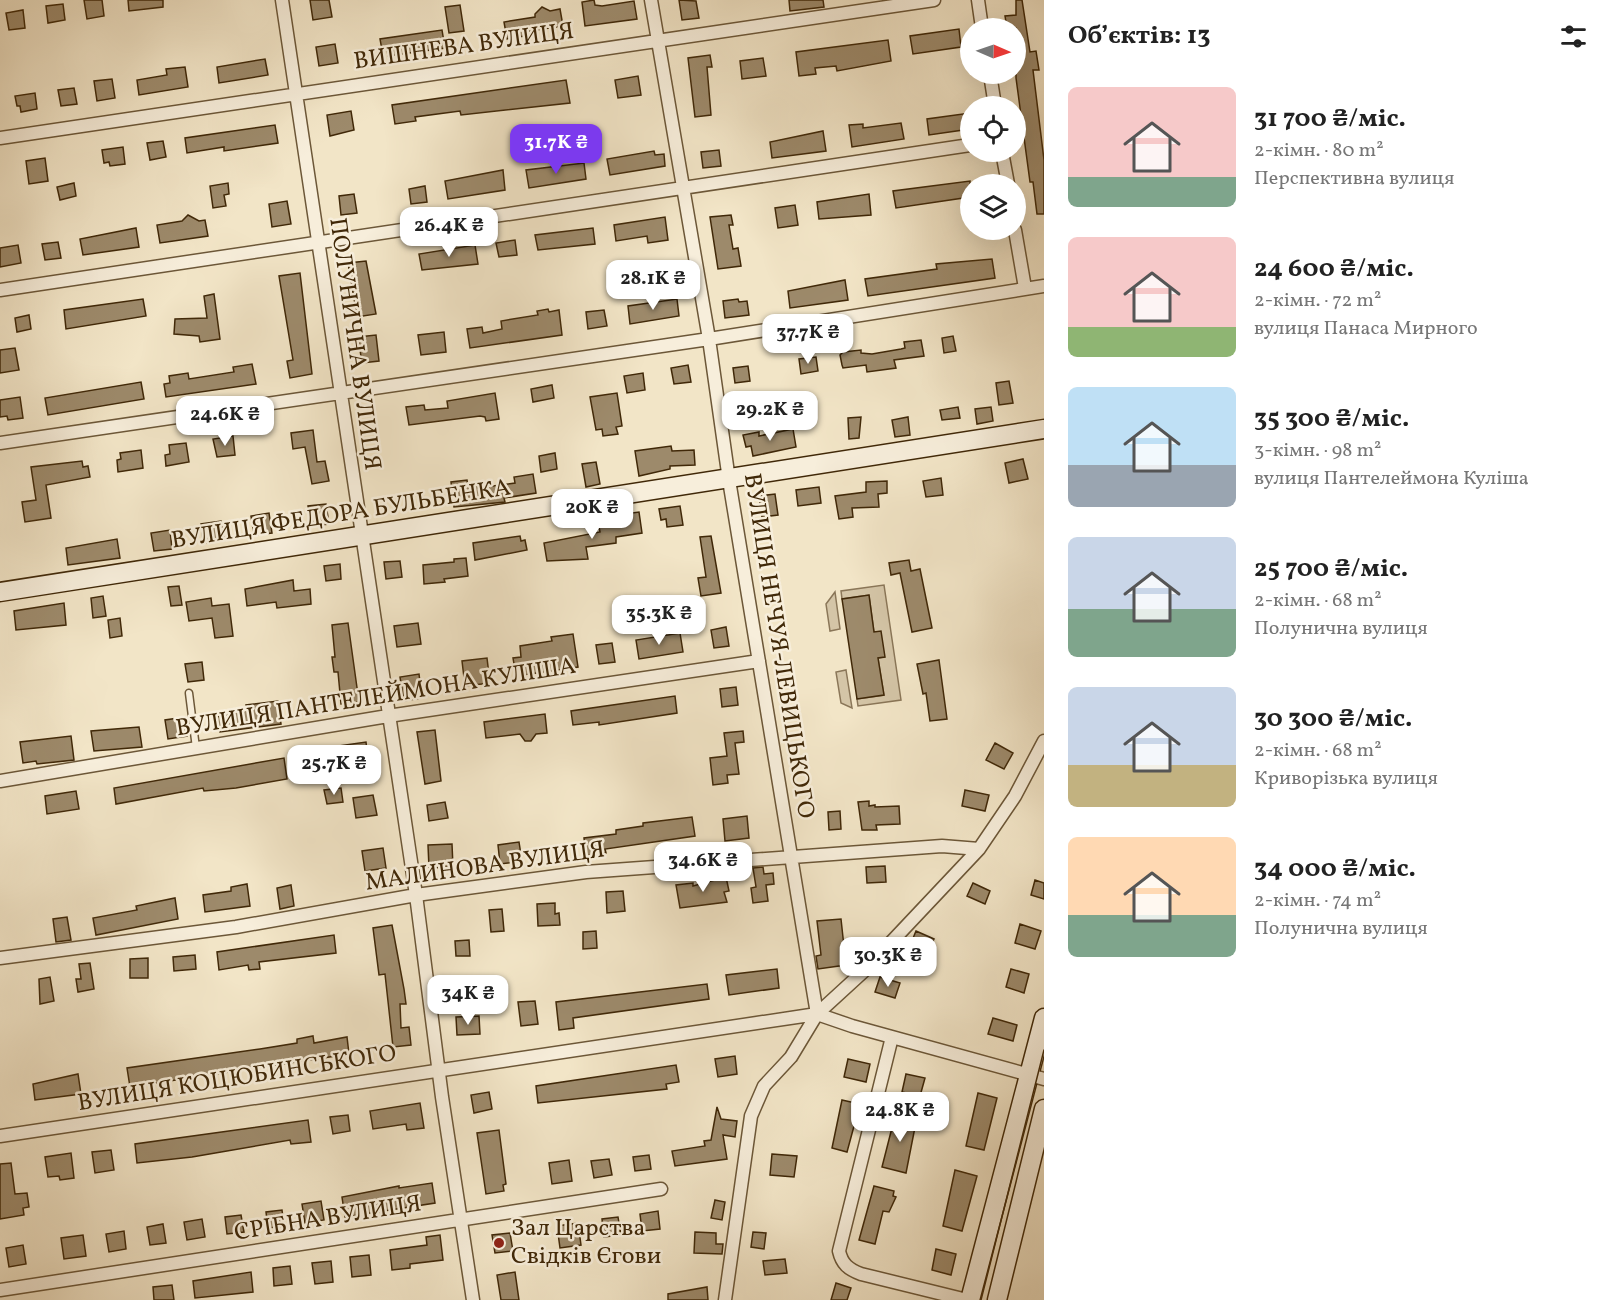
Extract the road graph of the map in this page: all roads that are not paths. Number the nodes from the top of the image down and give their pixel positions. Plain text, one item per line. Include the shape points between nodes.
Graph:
1 (282, 0) edge
2 (651, 0) edge
3 (934, 0) edge
4 (978, 0) edge
5 (981, 18) edge
6 (656, 41) junction
7 (296, 93) junction
8 (0, 138) edge
9 (960, 146) edge
10 (682, 187) junction
11 (1017, 240) edge
12 (319, 242) junction
13 (1044, 286) edge
14 (1025, 288) junction
15 (0, 290) edge
16 (709, 339) junction
17 (340, 393) junction
18 (1044, 429) edge
19 (0, 443) edge
20 (729, 480) junction
21 (361, 536) junction
22 (0, 592) edge
23 (759, 661) junction
24 (189, 693) dead end
25 (388, 716) junction
26 (1044, 741) edge
27 (196, 748) junction
28 (0, 781) edge
29 (979, 849) junction
30 (791, 856) junction
31 (416, 895) junction
32 (0, 957) edge
33 (817, 1014) junction
34 (1044, 1018) edge
35 (892, 1037) junction
36 (440, 1069) junction
37 (1036, 1077) edge
38 (1044, 1109) edge
39 (0, 1136) edge
40 (661, 1189) dead end
41 (461, 1220) junction
42 (0, 1290) edge
43 (473, 1300) edge
44 (725, 1300) edge
45 (969, 1300) edge
46 (997, 1300) edge

1 - 7 street, ПОЛУНИЧНА ВУЛИЦЯ
2 - 6 street, ВУЛИЦЯ НЕЧУЯ-ЛЕВИЦЬКОГО
3 - 6 street, ВИШНЕВА ВУЛИЦЯ
4 - 5 street
6 - 7 street, ВИШНЕВА ВУЛИЦЯ
6 - 10 street, ВУЛИЦЯ НЕЧУЯ-ЛЕВИЦЬКОГО
7 - 8 street, ВИШНЕВА ВУЛИЦЯ
7 - 12 street, ПОЛУНИЧНА ВУЛИЦЯ
9 - 10 street
10 - 12 street
10 - 16 street, ВУЛИЦЯ НЕЧУЯ-ЛЕВИЦЬКОГО
11 - 14 street
12 - 15 street
12 - 17 street, ПОЛУНИЧНА ВУЛИЦЯ
13 - 14 street
14 - 16 street
16 - 17 street
16 - 20 street, ВУЛИЦЯ НЕЧУЯ-ЛЕВИЦЬКОГО
17 - 19 street
17 - 21 street, ПОЛУНИЧНА ВУЛИЦЯ
18 - 20 street, ВУЛИЦЯ ФЕДОРА БУЛЬБЕНКА
20 - 21 street, ВУЛИЦЯ ФЕДОРА БУЛЬБЕНКА
20 - 23 street, ВУЛИЦЯ НЕЧУЯ-ЛЕВИЦЬКОГО
21 - 22 street, ВУЛИЦЯ ФЕДОРА БУЛЬБЕНКА
21 - 25 street, ПОЛУНИЧНА ВУЛИЦЯ
23 - 25 street, ВУЛИЦЯ ПАНТЕЛЕЙМОНА КУЛІША
23 - 30 street, ВУЛИЦЯ НЕЧУЯ-ЛЕВИЦЬКОГО
24 - 27 lane
25 - 27 street, ВУЛИЦЯ ПАНТЕЛЕЙМОНА КУЛІША
25 - 31 street, ПОЛУНИЧНА ВУЛИЦЯ
26 - 29 street via 1015,796
27 - 28 street, ВУЛИЦЯ ПАНТЕЛЕЙМОНА КУЛІША
29 - 30 street, МАЛИНОВА ВУЛИЦЯ via 942,846
29 - 33 street via 865,970
30 - 31 street, МАЛИНОВА ВУЛИЦЯ via 586,872
30 - 33 street, ВУЛИЦЯ НЕЧУЯ-ЛЕВИЦЬКОГО
31 - 32 street, МАЛИНОВА ВУЛИЦЯ via 236,927
31 - 36 street, ПОЛУНИЧНА ВУЛИЦЯ
33 - 35 street, ВУЛИЦЯ КОЦЮБИНСЬКОГО
33 - 36 street, ВУЛИЦЯ КОЦЮБИНСЬКОГО
33 - 44 street via 791,1057 764,1086 753,1109
34 - 37 street
35 - 37 street, ВУЛИЦЯ КОЦЮБИНСЬКОГО
35 - 45 street via 839,1251 841,1260 861,1274
36 - 39 street, ВУЛИЦЯ КОЦЮБИНСЬКОГО
36 - 41 street, ПОЛУНИЧНА ВУЛИЦЯ
37 - 45 street
38 - 46 street
40 - 41 street, СРІБНА ВУЛИЦЯ
41 - 42 street, СРІБНА ВУЛИЦЯ
41 - 43 street, ПОЛУНИЧНА ВУЛИЦЯ

